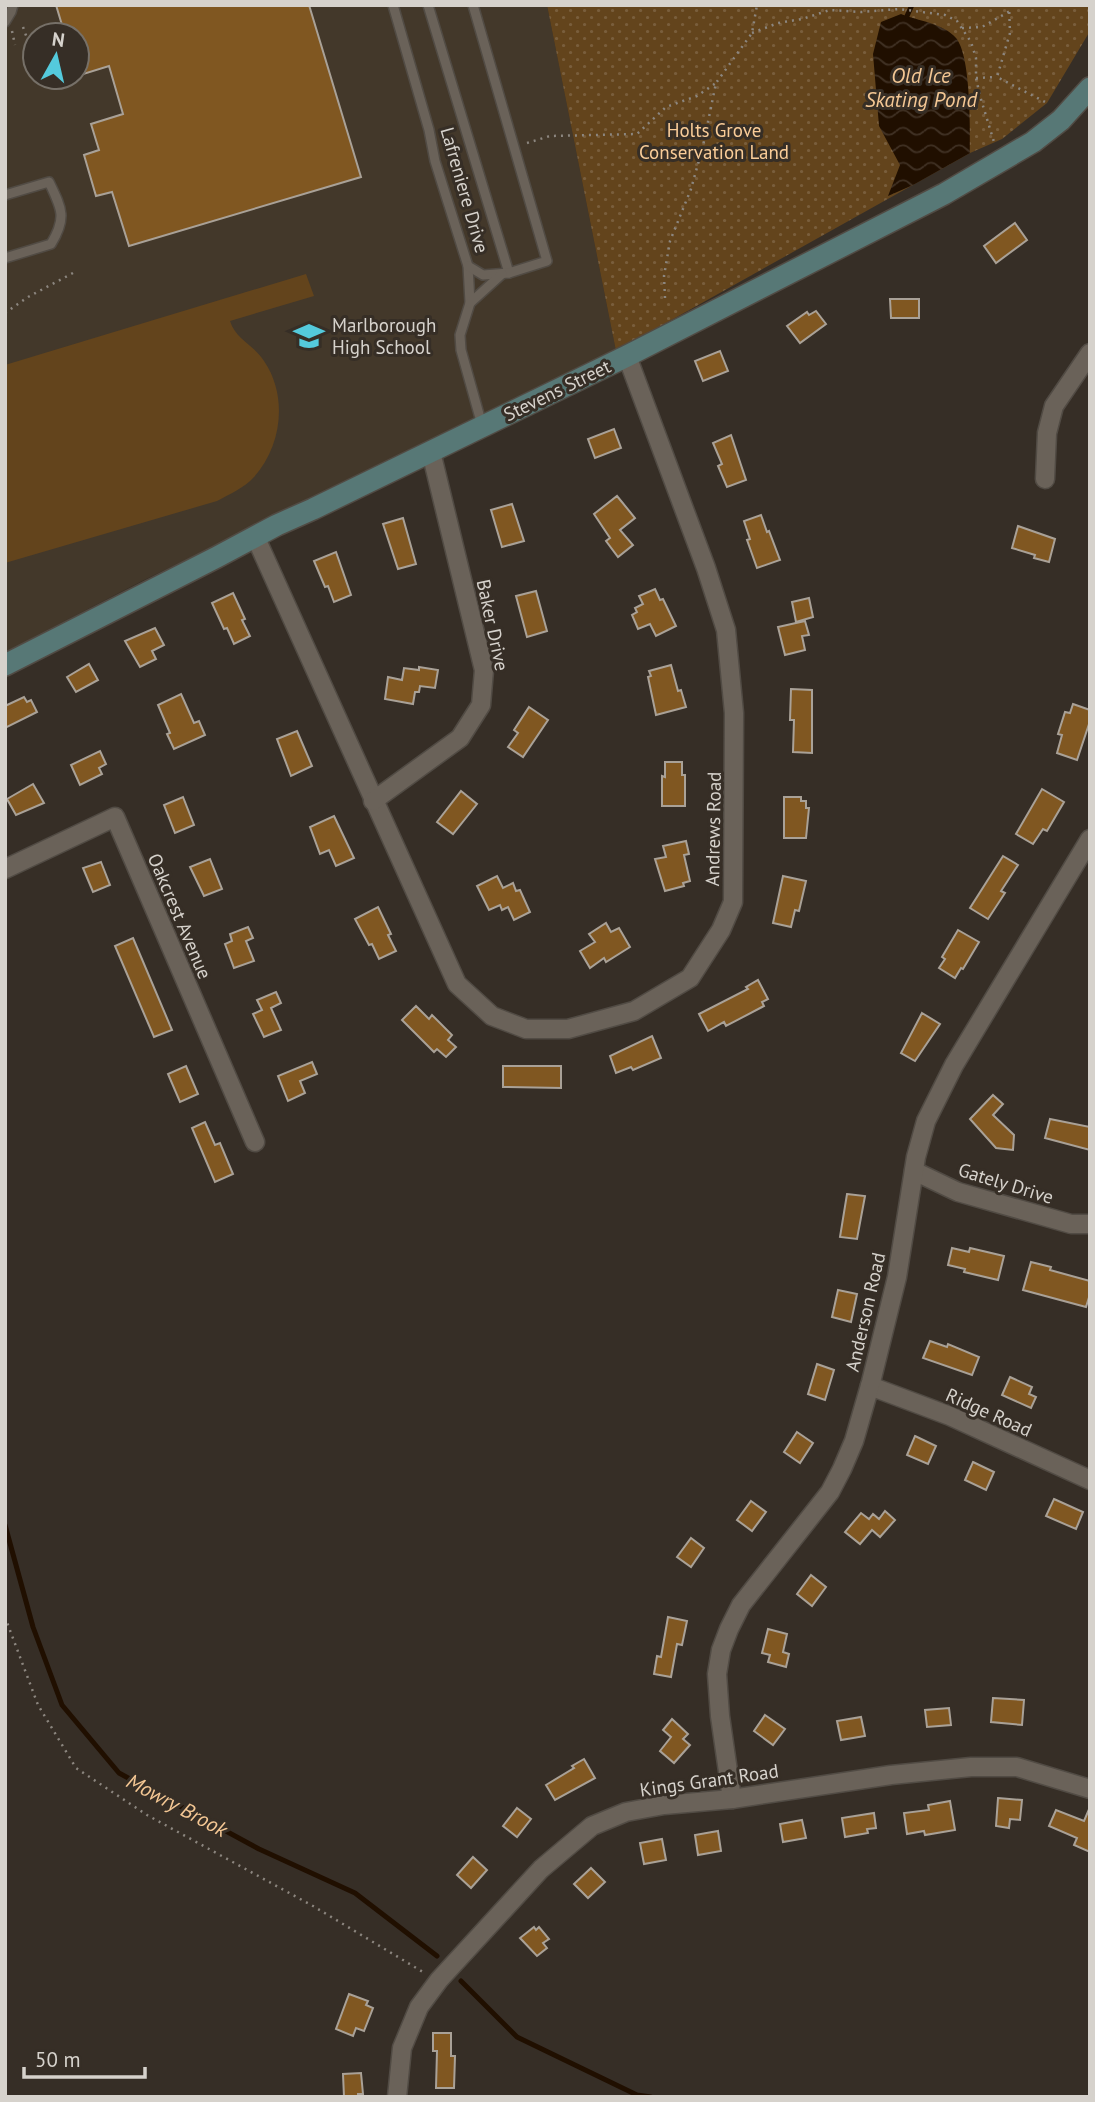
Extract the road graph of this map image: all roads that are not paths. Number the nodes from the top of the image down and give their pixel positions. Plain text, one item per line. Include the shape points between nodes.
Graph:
1 (13, 5) edge
2 (393, 5) edge
3 (428, 5) edge
4 (473, 5) edge
5 (8, 26) edge
6 (1090, 88) edge
7 (5, 195) edge
8 (5, 258) edge
9 (468, 266) junction
10 (506, 273) junction
11 (470, 303) junction
12 (1090, 354) edge
13 (627, 356) junction
14 (483, 426) junction
15 (431, 452) junction
16 (1045, 479) dead end
17 (254, 536) junction
18 (5, 665) edge
19 (373, 802) junction
20 (1090, 839) edge
21 (5, 869) edge
22 (255, 1142) dead end
23 (914, 1171) junction
24 (1090, 1224) edge
25 (870, 1386) junction
26 (1090, 1480) edge
27 (1090, 1789) edge
28 (732, 1799) junction
29 (397, 2097) edge

1 - 5 lane
2 - 9 lane, Lafreniere Drive
3 - 10 lane
4 - 10 lane via 547,261
6 - 13 street, Stevens Street via 1033,142 944,194
7 - 8 lane via 48,182 61,207 62,227 51,244
9 - 10 lane via 483,275
9 - 11 lane, Lafreniere Drive
10 - 11 lane
11 - 14 lane, Lafreniere Drive via 460,335 461,350
12 - 16 street via 1054,406 1047,433
13 - 14 street, Stevens Street
13 - 19 street, Andrews Road via 726,630 734,713 733,902 721,930 690,978 634,1011 568,1029 526,1029 492,1016 457,984
14 - 15 street, Stevens Street
15 - 17 street, Stevens Street
15 - 19 street, Baker Drive via 484,670 481,705 460,738
17 - 18 street, Stevens Street
17 - 19 street, Andrews Road
20 - 23 street, Anderson Road via 954,1065 926,1121
21 - 22 street, Oakcrest Avenue via 115,817
23 - 24 street, Gately Drive via 958,1192 1071,1224
23 - 25 street, Anderson Road via 897,1277
25 - 26 street, Ridge Road via 950,1416
25 - 28 street, Anderson Road via 853,1441 830,1492 741,1605 722,1650 717,1674
27 - 28 street, Kings Grant Road via 1017,1767 971,1767
28 - 29 street, Kings Grant Road via 626,1812 592,1826 550,1861 419,2007 402,2048

